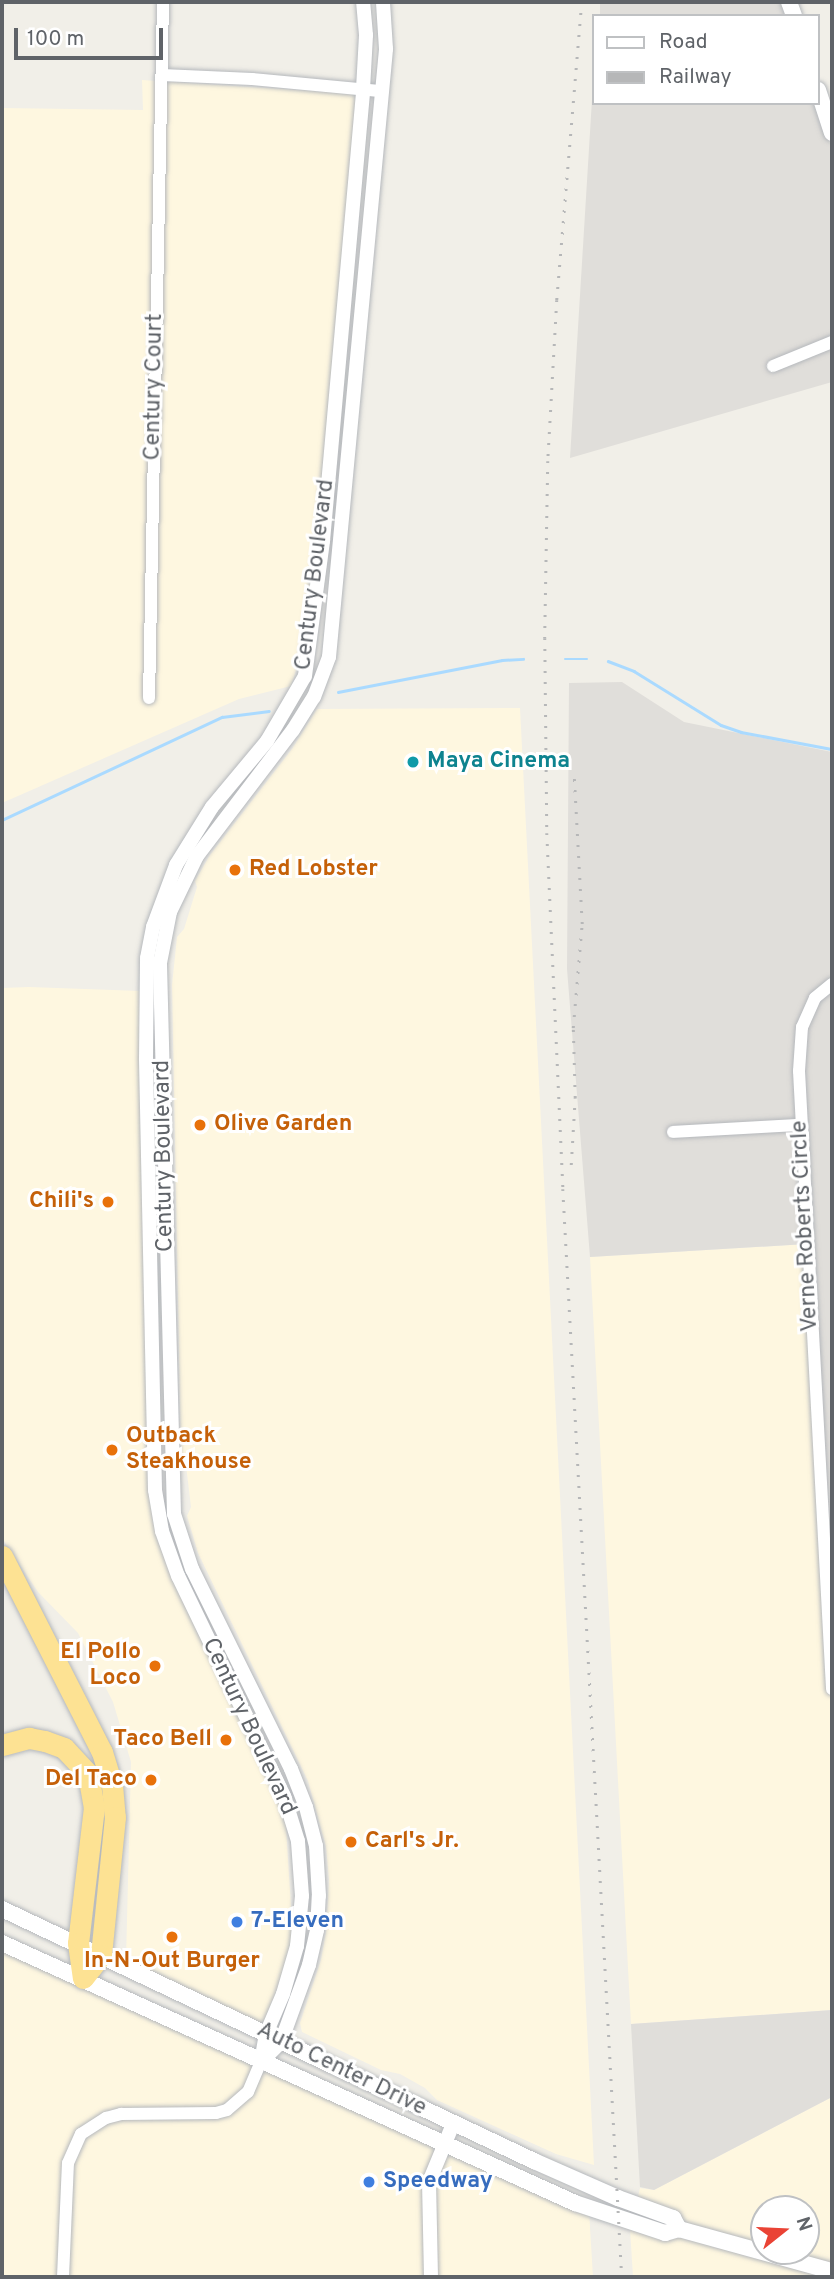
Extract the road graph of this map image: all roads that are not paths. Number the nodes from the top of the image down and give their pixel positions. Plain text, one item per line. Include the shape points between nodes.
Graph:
1 (163, 2) edge
2 (363, 2) edge
3 (383, 2) edge
4 (162, 75) junction
5 (363, 89) junction
6 (379, 91) junction
7 (820, 96) edge
8 (832, 133) edge
9 (832, 342) edge
10 (773, 366) dead end
11 (149, 698) dead end
12 (832, 984) edge
13 (800, 1125) junction
14 (673, 1132) dead end
15 (2, 1556) edge
16 (832, 1689) edge
17 (2, 1745) edge
18 (2, 1909) edge
19 (2, 1943) edge
20 (78, 1943) junction
21 (101, 1955) junction
22 (83, 1978) junction
23 (265, 2034) junction
24 (281, 2042) junction
25 (261, 2062) junction
26 (453, 2124) junction
27 (443, 2144) junction
28 (679, 2229) junction
29 (832, 2271) edge
30 (63, 2277) edge
31 (431, 2277) edge

1 - 4 street, Century Court
2 - 5 street, Century Boulevard
3 - 6 street, Century Boulevard via 386,49
4 - 5 street
4 - 11 street, Century Court
5 - 6 street
5 - 23 street, Century Boulevard via 323,541 305,676 267,741 212,807 181,856 163,896 147,958 155,1490 162,1531 178,1576 284,1796 298,1841 303,1896 297,1946
6 - 24 street, Century Boulevard via 329,657 314,696 293,730 197,856 170,912 160,963 174,1514 192,1569 291,1769 316,1846 317,1930
7 - 8 main road
9 - 10 street
12 - 13 street, Verne Roberts Circle via 815,998 802,1027
13 - 14 street
13 - 16 street, Verne Roberts Circle
15 - 21 highway via 102,1752 112,1785 114,1817
17 - 20 highway via 29,1738 46,1741 64,1748 88,1774 94,1807
18 - 20 main road, Auto Center Drive
19 - 22 main road, Auto Center Drive
20 - 21 main road, Auto Center Drive
20 - 22 highway
21 - 22 highway
21 - 23 main road, Auto Center Drive
22 - 25 main road, Auto Center Drive
23 - 24 main road, Auto Center Drive
23 - 25 street, Century Boulevard
24 - 25 street, Century Boulevard
24 - 26 main road, Auto Center Drive
25 - 27 main road, Auto Center Drive
25 - 30 street via 248,2092 227,2110 121,2114 81,2134 67,2171
26 - 27 street
26 - 28 main road, Auto Center Drive via 673,2218
27 - 28 main road, Auto Center Drive via 619,2220 664,2233
27 - 31 street via 429,2182
28 - 29 main road, Auto Center Drive

